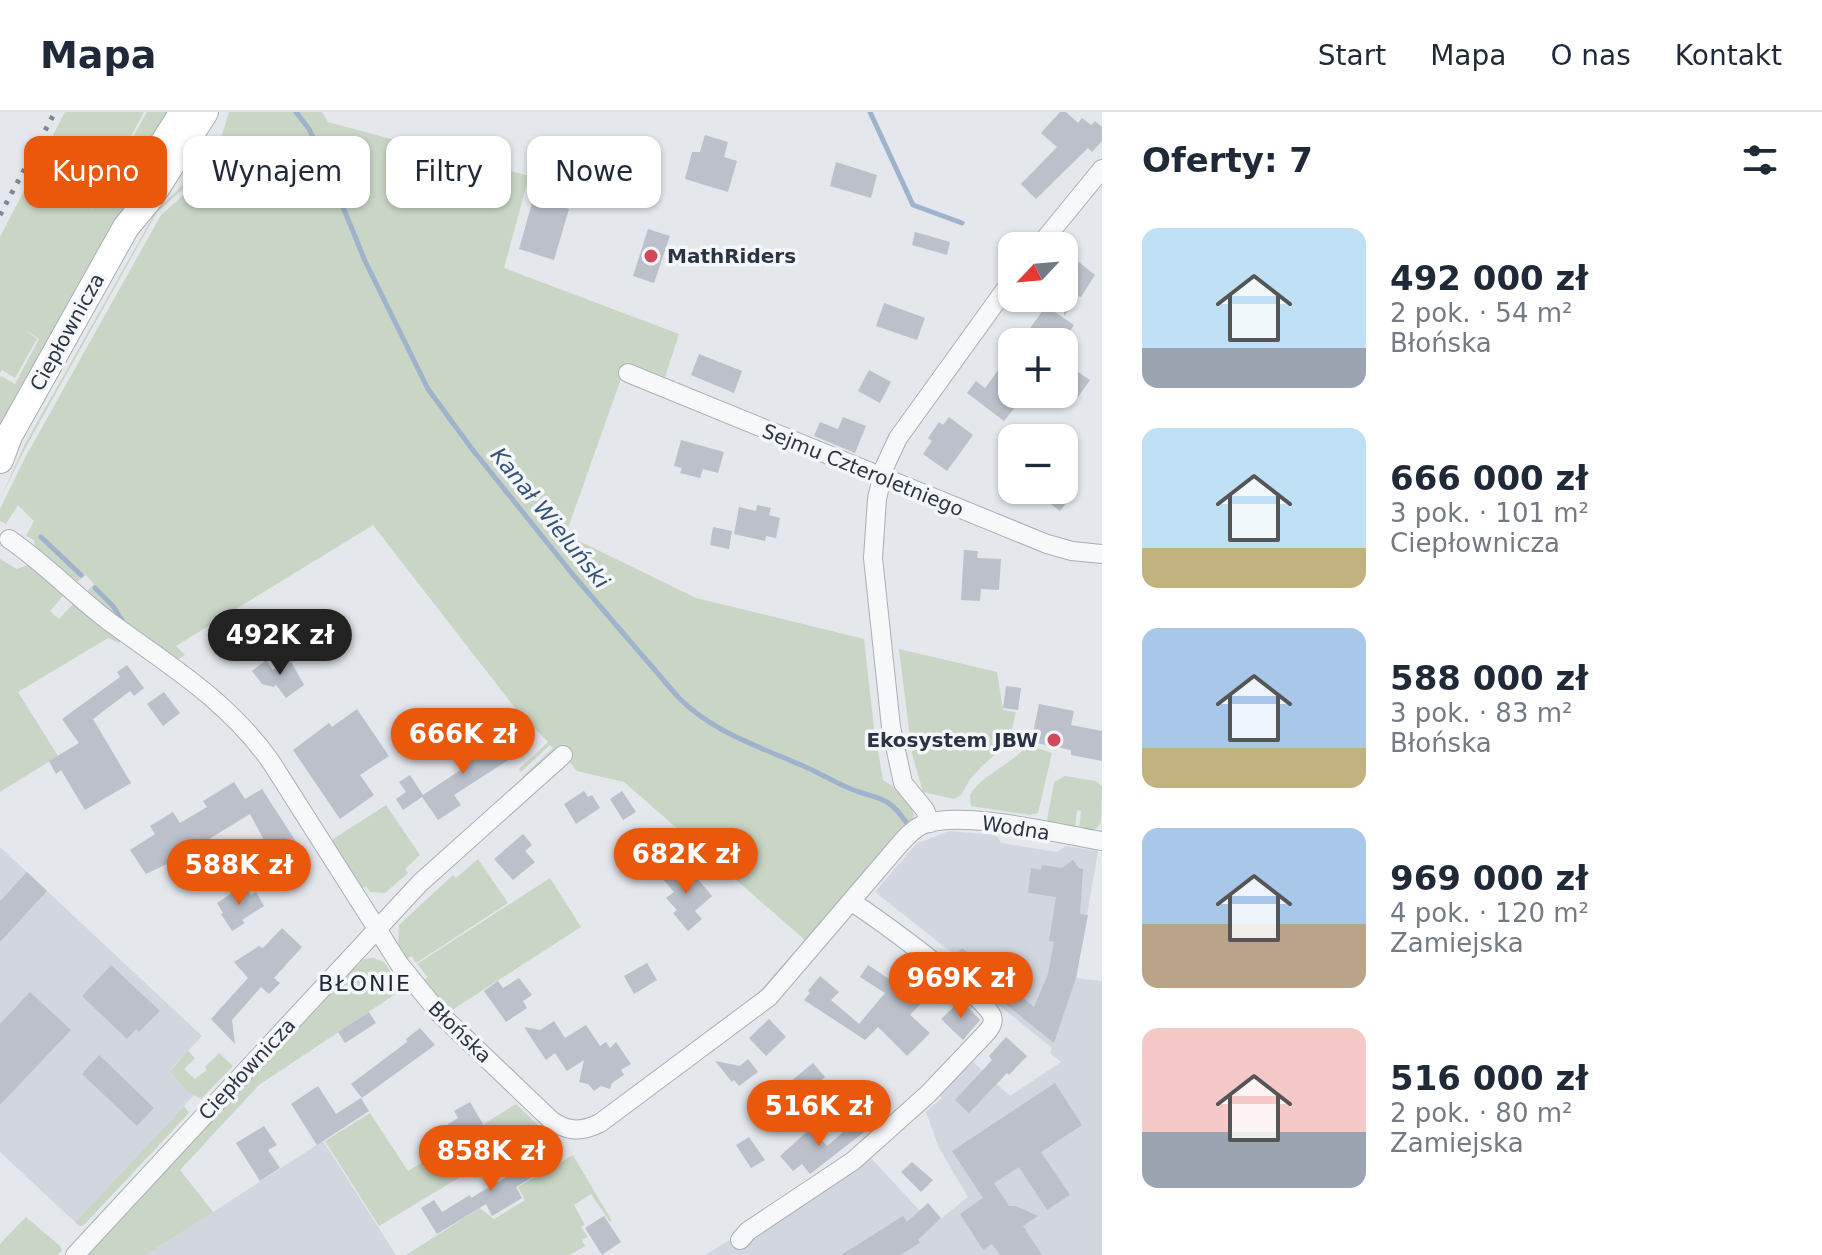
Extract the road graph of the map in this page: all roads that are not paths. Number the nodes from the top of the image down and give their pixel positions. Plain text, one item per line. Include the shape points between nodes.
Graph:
1 (183, 112) edge
2 (205, 112) edge
3 (176, 140) junction
4 (183, 145) edge
5 (1102, 169) edge
6 (1050, 232) edge
7 (998, 299) edge
8 (628, 373) dead end
9 (3, 448) edge
10 (881, 477) junction
11 (9, 539) dead end
12 (1102, 554) edge
13 (563, 755) dead end
14 (930, 823) junction
15 (1102, 841) edge
16 (852, 902) junction
17 (377, 929) junction
18 (740, 1240) dead end
19 (75, 1255) edge

1 - 3 main road, Ciepłownicza
2 - 3 main road, Ciepłownicza
3 - 4 street
3 - 9 main road, Ciepłownicza via 150,198 126,227
5 - 6 street
7 - 10 street via 898,438
8 - 10 street, Sejmu Czteroletniego
10 - 12 street, Sejmu Czteroletniego via 1047,544
10 - 14 street via 873,558 891,727 903,783
11 - 17 street, Błońska via 194,682 250,736
13 - 17 street, Ciepłownicza via 420,883
14 - 15 street, Wodna via 977,822
14 - 16 street, Błońska via 908,835
16 - 17 street, Błońska via 761,1005 600,1123 581,1130 552,1121 439,1013
16 - 18 street via 983,1003 992,1023 939,1083 862,1154
17 - 19 street, Ciepłownicza

